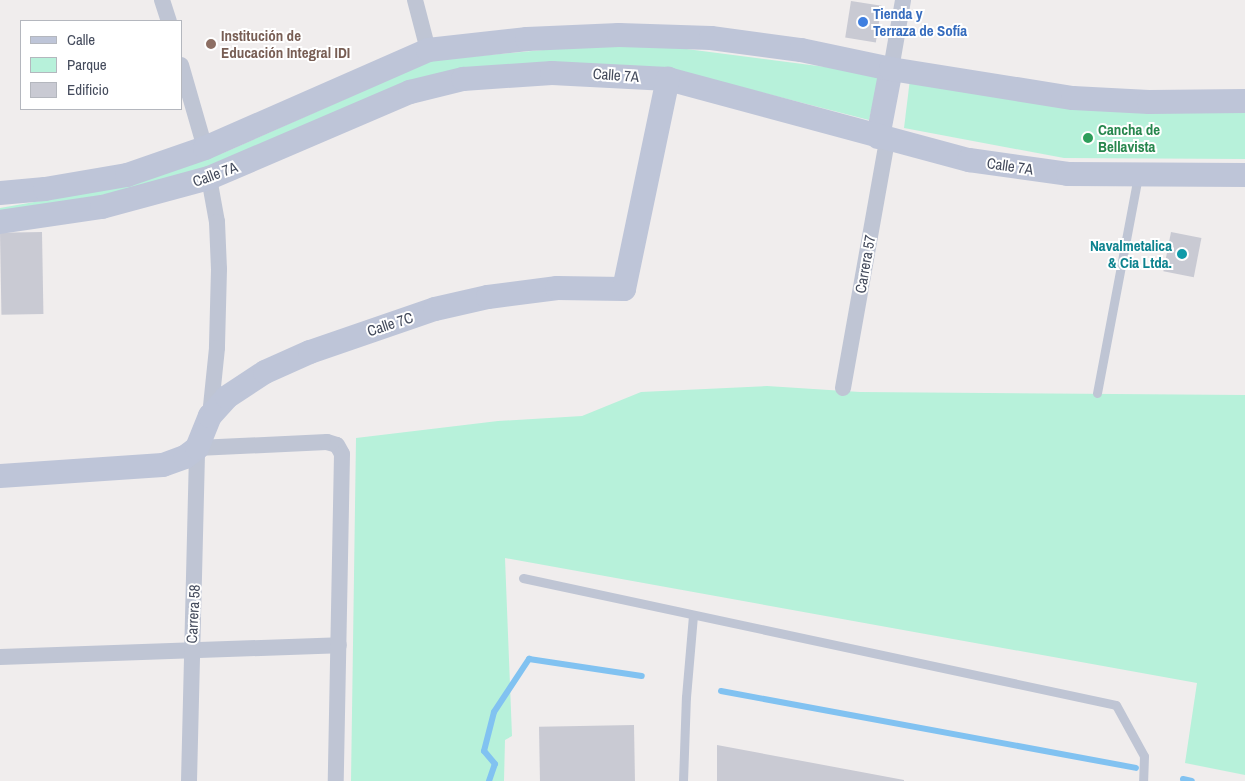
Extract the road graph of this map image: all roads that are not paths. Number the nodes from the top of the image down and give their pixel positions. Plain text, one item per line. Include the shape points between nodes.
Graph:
1 (162, 0) edge
2 (415, 0) edge
3 (903, 0) edge
4 (169, 20) edge
5 (428, 50) junction
6 (182, 68) edge
7 (891, 69) junction
8 (668, 79) junction
9 (1245, 102) edge
10 (882, 139) junction
11 (205, 148) junction
12 (1139, 174) junction
13 (1245, 175) edge
14 (209, 178) junction
15 (0, 193) edge
16 (0, 222) edge
17 (842, 388) dead end
18 (1097, 393) dead end
19 (210, 416) junction
20 (197, 448) junction
21 (0, 476) edge
22 (523, 578) dead end
23 (693, 615) junction
24 (339, 645) junction
25 (192, 648) junction
26 (0, 657) edge
27 (189, 781) edge
28 (336, 781) edge
29 (683, 781) edge
30 (1143, 781) edge

1 - 4 street
2 - 5 street
3 - 7 street
5 - 7 street, Calle 7A via 527,39 619,34 711,38 801,50
5 - 11 street, Calle 7A
6 - 11 street
7 - 9 street, Calle 7A via 1081,99
7 - 10 street
8 - 10 street, Calle 7A
8 - 14 street, Calle 7A via 552,73 463,79 410,92
8 - 19 street, Calle 7C via 624,289 523,291 435,309 352,337 265,372 227,397
10 - 12 street, Calle 7A via 969,160 1068,174
10 - 17 street, Carrera 57
11 - 15 street, Calle 7A via 127,175
12 - 13 street, Calle 7A
12 - 18 lane
14 - 16 street, Calle 7A via 102,207
14 - 19 street via 217,222 219,269 218,348
19 - 20 street, Calle 7C
20 - 21 street via 185,457 163,464
20 - 24 street via 327,442 337,445 342,454
20 - 25 street, Carrera 58
22 - 23 lane
23 - 29 lane
23 - 30 lane via 1116,705 1144,756
24 - 25 street
24 - 28 street
25 - 26 street
25 - 27 street, Carrera 58

